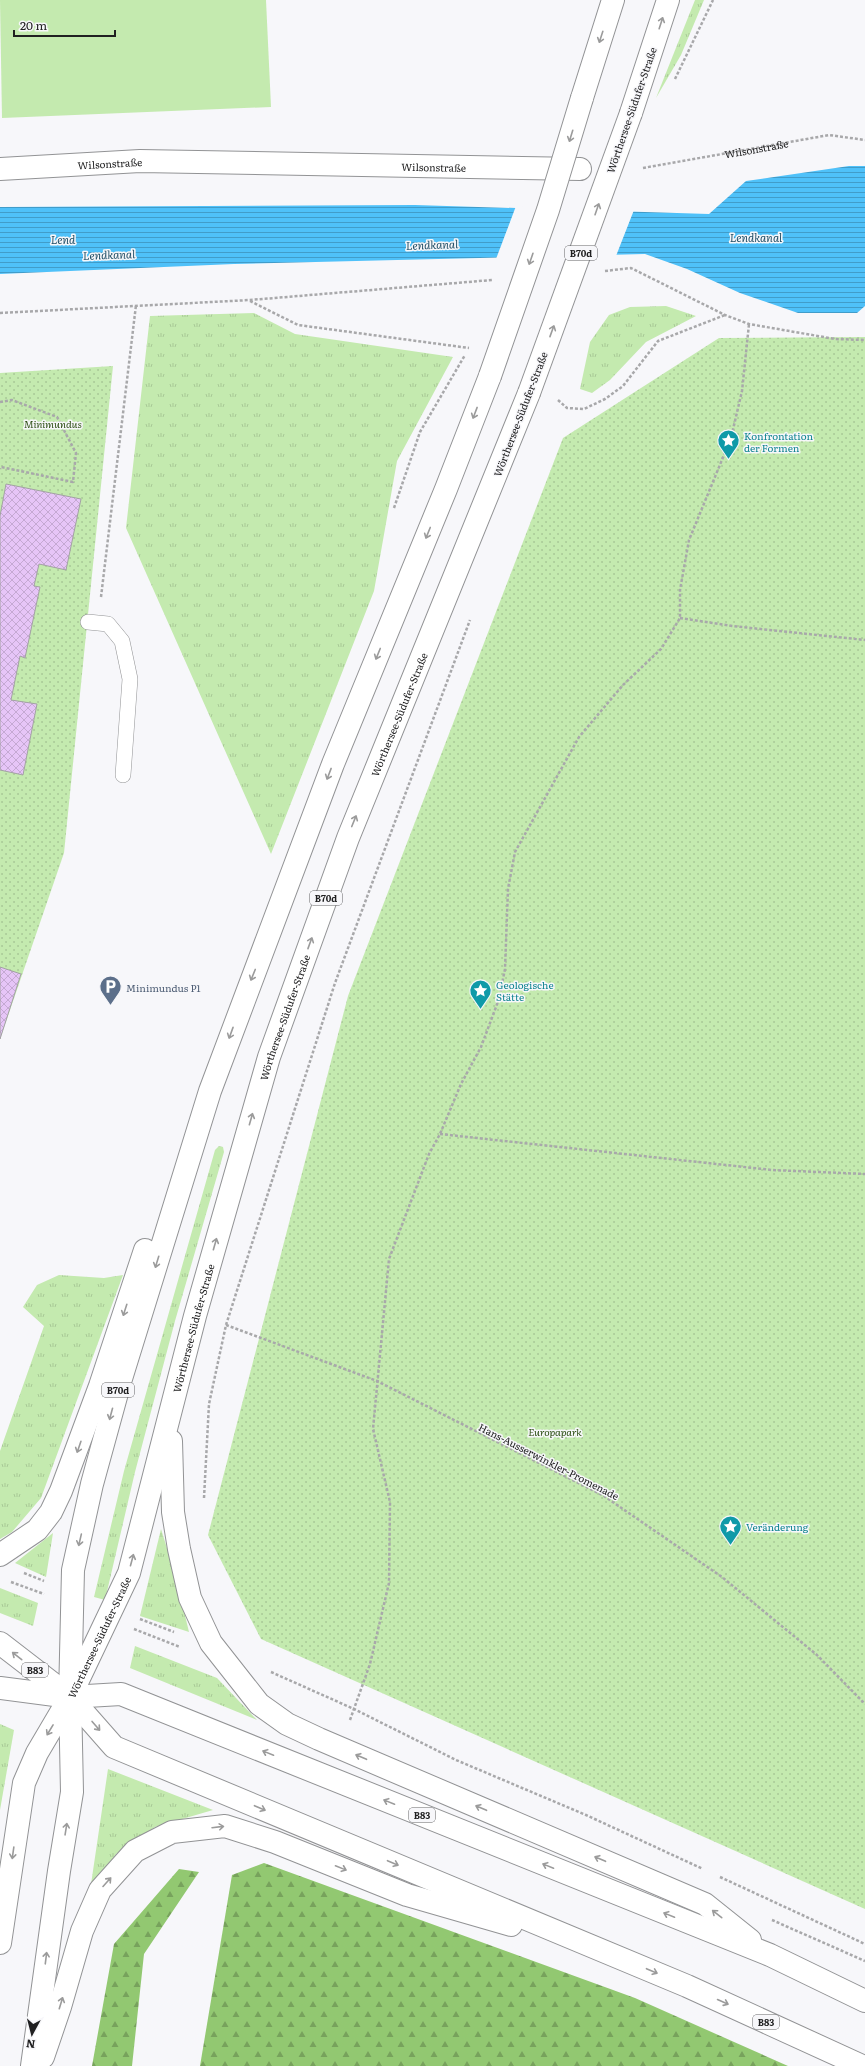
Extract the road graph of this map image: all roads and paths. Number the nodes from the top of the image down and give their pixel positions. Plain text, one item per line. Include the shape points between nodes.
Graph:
1 (613, 0) edge
2 (668, 0) edge
3 (713, 0) edge
4 (673, 83) dead end
5 (865, 140) edge
6 (642, 168) dead end
7 (0, 169) edge
8 (580, 169) dead end
9 (599, 271) dead end
10 (496, 280) dead end
11 (250, 300) junction
12 (136, 305) junction
13 (0, 312) edge
14 (725, 315) junction
15 (750, 324) junction
16 (865, 340) edge
17 (472, 341) dead end
18 (469, 348) junction
19 (554, 396) dead end
20 (0, 402) edge
21 (0, 469) edge
22 (394, 508) dead end
23 (473, 613) dead end
24 (680, 618) junction
25 (93, 623) joint
26 (865, 640) edge
27 (123, 775) dead end
28 (210, 1091) junction
29 (440, 1134) junction
30 (865, 1174) edge
31 (226, 1325) junction
32 (377, 1381) junction
33 (170, 1418) junction
34 (203, 1503) dead end
35 (0, 1554) edge
36 (0, 1643) edge
37 (266, 1670) dead end
38 (0, 1688) edge
39 (70, 1697) junction
40 (865, 1704) edge
41 (354, 1709) junction
42 (350, 1720) dead end
43 (708, 1872) dead end
44 (715, 1875) dead end
45 (0, 1943) edge
46 (865, 1944) edge
47 (616, 1956) junction
48 (770, 1956) junction
49 (865, 2001) edge
50 (32, 2066) edge
51 (40, 2066) edge
52 (862, 2066) edge

1 -> 28 main road, Wörthersee-Südufer-Straße / B70d, bridge via 548,210 490,376 333,764
33 -> 2 main road, Wörthersee-Südufer-Straße / B70d, bridge via 195,1316 269,1057 348,838 529,393 631,113
3 - 4 path
5 - 6 path, Wilsonstraße via 829,135
7 - 8 main road, Wilsonstraße via 140,160
9 - 14 path via 631,268
10 - 11 path
11 - 12 path
11 - 18 path via 298,326
12 - 13 path
12 - 25 path
14 - 15 path
14 - 19 path via 658,341 623,386 605,399 584,409 567,408
15 - 16 path via 835,339
15 - 24 path via 742,391 731,438 690,540 680,590
17 - 18 path
18 - 22 path via 420,432
20 - 21 path via 12,400 57,417 76,453 72,482 1,467
23 - 31 path via 335,983
24 - 26 path
24 - 29 path via 661,649 623,685 579,737 515,852 508,889 505,969 499,999 481,1047 461,1084
25 - 27 lane via 108,624 122,641 130,679
28 -> 35 main road via 147,1246 61,1491 37,1530
28 -> 39 main road, Wörthersee-Südufer-Straße / B70d via 120,1382 92,1484 73,1570
29 - 30 path via 772,1170
29 - 32 path via 429,1154 389,1259
31 - 32 path, Hans-Ausserwinkler-Promenade
31 - 34 path via 209,1404
32 - 40 path, Hans-Ausserwinkler-Promenade via 604,1496 722,1577 817,1655
32 - 41 path via 373,1429 390,1502 389,1583 370,1664
39 -> 33 main road, Wörthersee-Südufer-Straße / B70d via 129,1573
48 -> 33 main road via 704,1904 319,1739 287,1724 259,1704 211,1643 190,1598 173,1512
39 -> 36 main road, B83
37 - 41 path
38 - 39 main road, B83
39 -> 45 main road via 36,1753 24,1784
39 -> 47 main road, B83 via 114,1747
48 -> 39 main road, B83 via 122,1694
50 -> 39 main road via 55,1894 72,1792
41 - 42 path
41 - 43 path via 456,1760 586,1814
44 - 46 path
51 -> 47 main road via 82,1931 100,1890 135,1852 172,1832 225,1826 275,1842 407,1895
47 -> 52 main road, B83 via 695,1989
48 - 49 main road, B83

